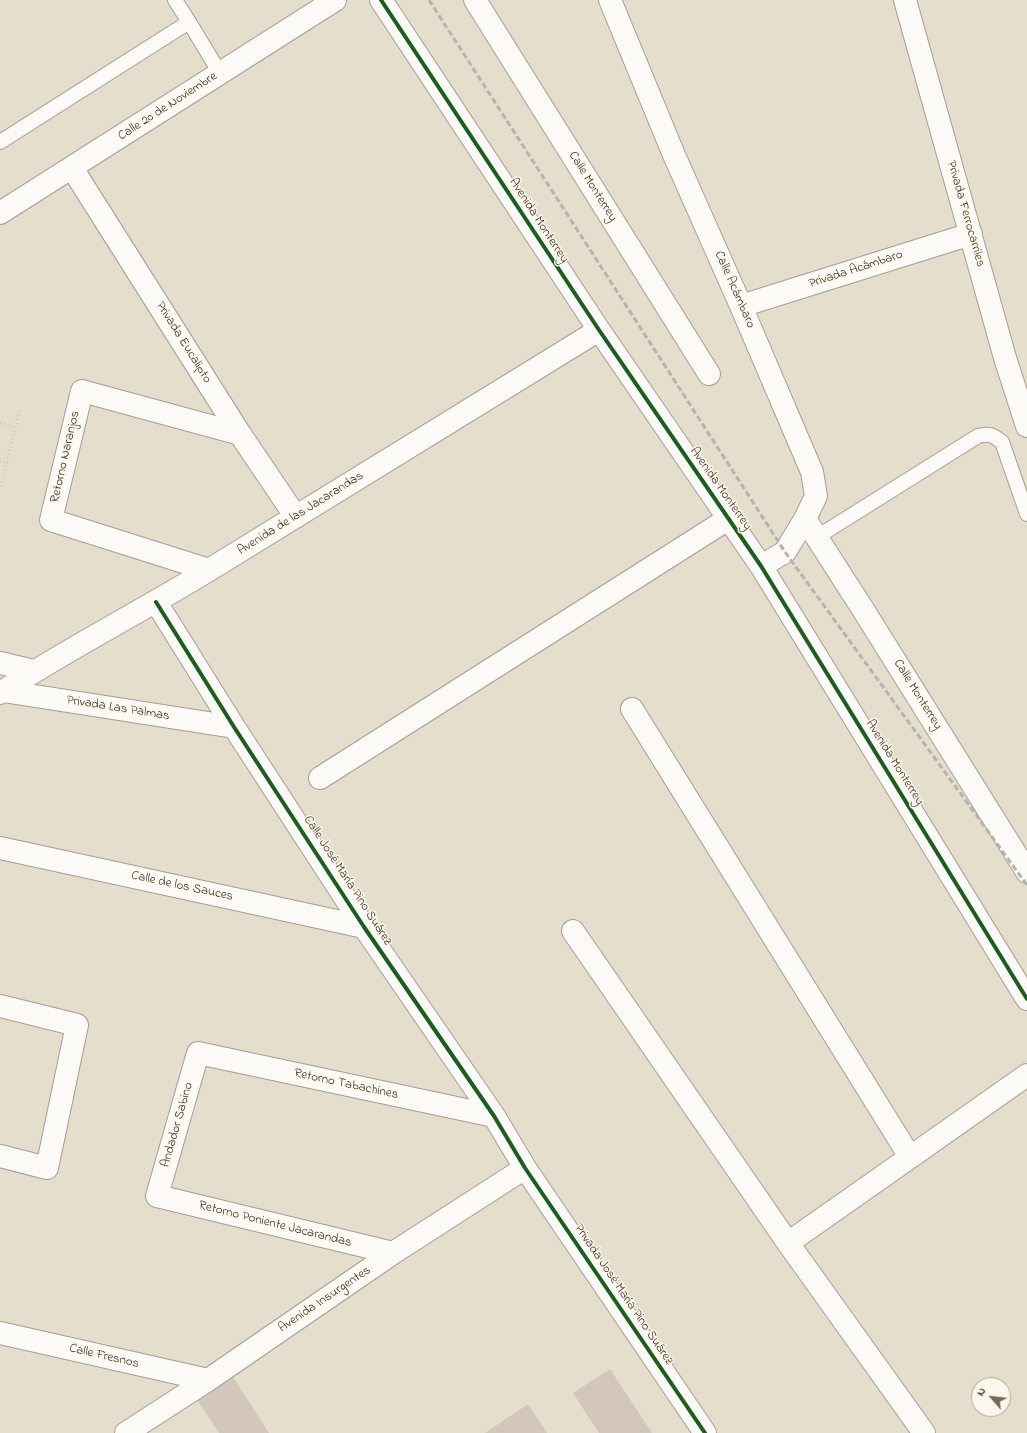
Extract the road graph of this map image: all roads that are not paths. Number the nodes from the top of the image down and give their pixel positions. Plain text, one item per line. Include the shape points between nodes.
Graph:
1 (175, 0) edge
2 (335, 0) edge
3 (381, 0) edge
4 (476, 0) edge
5 (610, 0) edge
6 (905, 0) edge
7 (189, 22) junction
8 (220, 73) junction
9 (0, 142) edge
10 (72, 168) junction
11 (0, 213) edge
12 (971, 234) junction
13 (741, 306) junction
14 (599, 330) junction
15 (709, 374) dead end
16 (1027, 426) edge
17 (240, 434) junction
18 (1027, 514) edge
19 (296, 517) junction
20 (728, 519) junction
21 (805, 519) junction
22 (817, 537) junction
23 (761, 566) junction
24 (209, 570) junction
25 (156, 602) junction
26 (0, 663) edge
27 (34, 671) junction
28 (1, 692) edge
29 (632, 709) dead end
30 (234, 728) junction
31 (320, 778) dead end
32 (0, 848) edge
33 (1027, 872) edge
34 (364, 927) junction
35 (573, 931) dead end
36 (1027, 999) edge
37 (0, 1006) edge
38 (198, 1053) joint
39 (1025, 1081) edge
40 (494, 1116) junction
41 (0, 1156) edge
42 (910, 1157) junction
43 (525, 1168) junction
44 (157, 1196) joint
45 (788, 1243) junction
46 (393, 1253) junction
47 (0, 1333) edge
48 (208, 1380) junction
49 (126, 1433) edge
50 (704, 1433) edge
51 (924, 1433) edge

1 - 7 lane
2 - 8 street, Calle 20 de Noviembre
3 - 14 street, Avenida Monterrey
4 - 15 street, Calle Monterrey
5 - 13 street, Calle Acámbaro via 674,155
6 - 12 street, Privada Ferrocarriles
7 - 8 lane
7 - 9 lane
8 - 10 street, Calle 20 de Noviembre
10 - 11 street, Calle 20 de Noviembre
10 - 17 street, Privada Eucalipto
12 - 13 street, Privada Acámbaro
12 - 16 street, Privada Ferrocarriles via 1005,358
13 - 21 street, Calle Acámbaro via 812,472 816,496
14 - 19 street, Avenida de las Jacarandas
14 - 20 street, Avenida Monterrey
17 - 19 street, Privada Eucalipto
17 - 24 street, Retorno Naranjos via 82,391 51,520
18 - 22 lane via 1002,442 993,435 986,434 978,436
19 - 24 street, Avenida de las Jacarandas
20 - 23 street, Avenida Monterrey
20 - 31 street
21 - 22 street, Calle Monterrey
21 - 23 street, Calle Acámbaro via 785,552
22 - 33 street, Calle Monterrey
23 - 36 street, Avenida Monterrey
24 - 25 street, Avenida de las Jacarandas
25 - 27 street, Avenida de las Jacarandas
25 - 30 street, Calle José María Pino Suárez
26 - 27 street
27 - 28 street, Avenida de las Jacarandas
28 - 30 street, Privada Las Palmas
29 - 42 street
30 - 34 street, Calle José María Pino Suárez
32 - 34 street, Calle de los Sauces
34 - 40 street, Calle José María Pino Suárez
35 - 45 street
37 - 41 street via 77,1025 47,1168
38 - 40 street, Retorno Tabachines
38 - 44 street, Andador Sabino
39 - 42 street
40 - 43 street, Calle José María Pino Suárez
42 - 45 street
43 - 46 street, Avenida Insurgentes
43 - 50 street, Privada José María Pino Suárez
44 - 46 street, Retorno Poniente Jacarandas
45 - 51 street
46 - 48 street, Avenida Insurgentes
47 - 48 street, Calle Fresnos
48 - 49 street, Avenida Insurgentes

